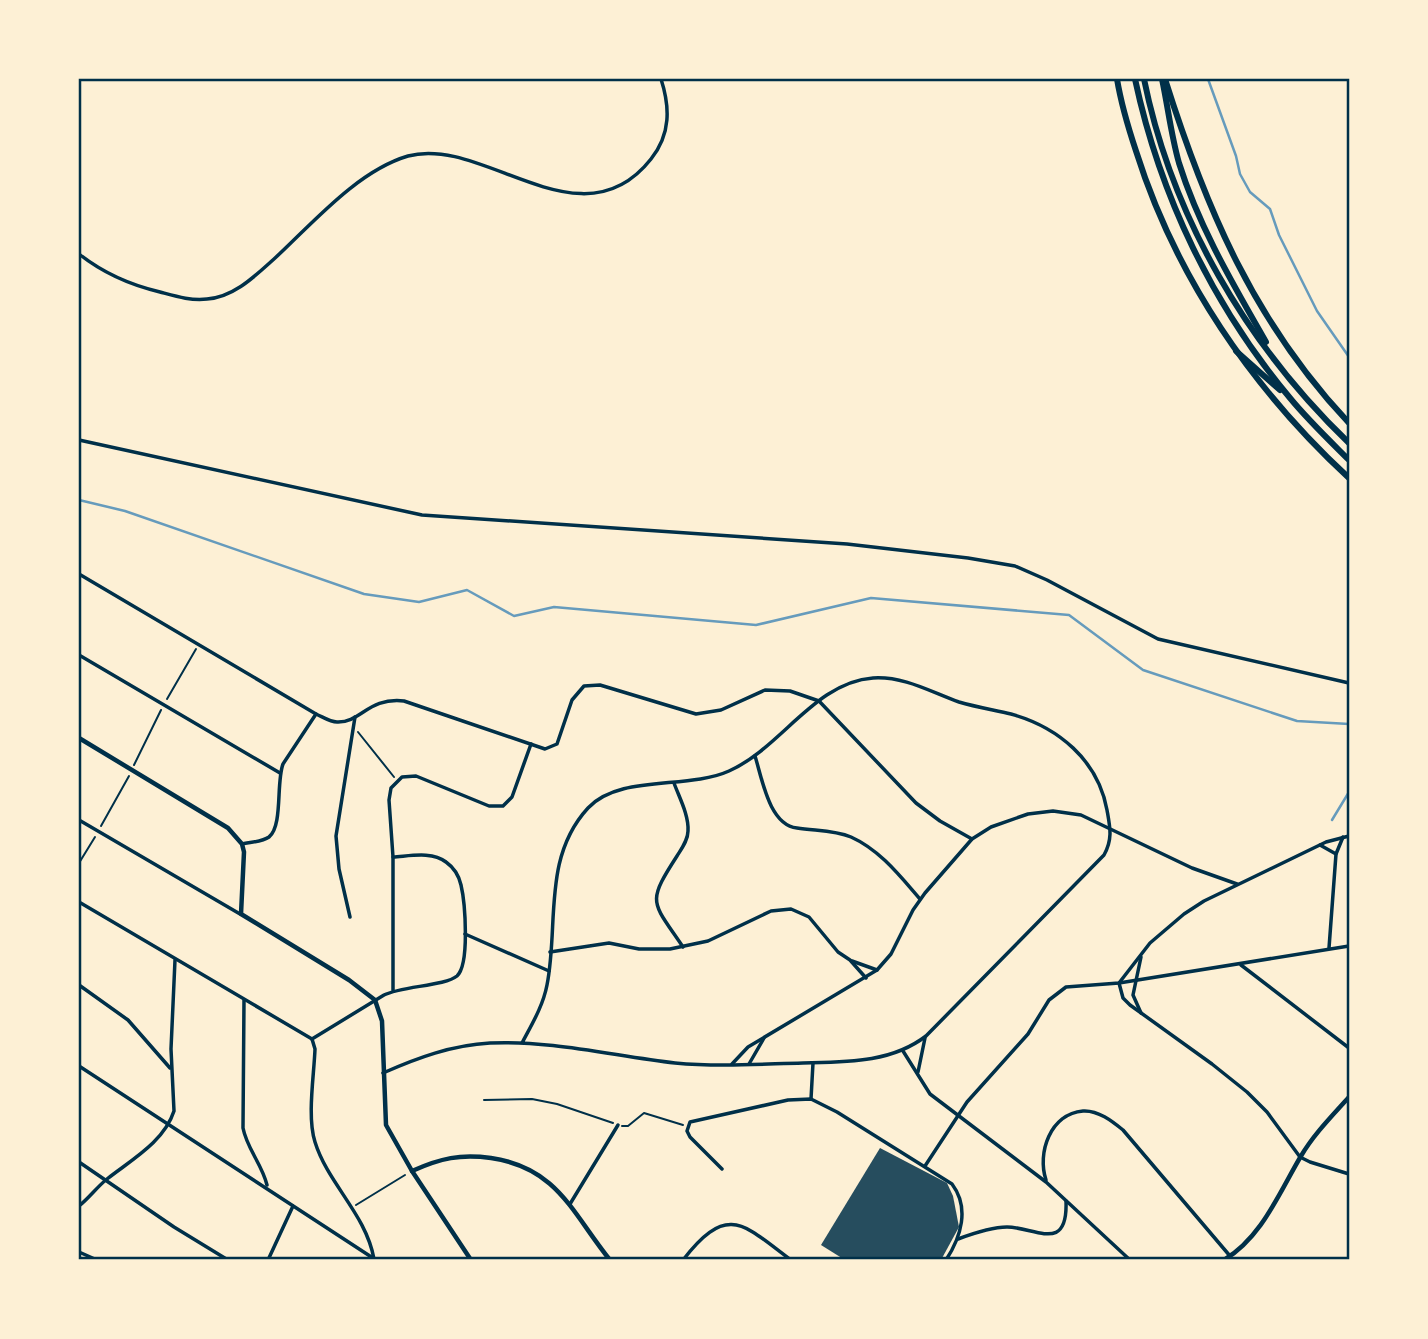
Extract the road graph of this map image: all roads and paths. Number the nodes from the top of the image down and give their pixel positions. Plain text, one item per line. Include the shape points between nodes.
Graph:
1 (661, 79) edge
2 (1117, 79) edge
3 (1135, 79) edge
4 (1144, 79) edge
5 (1164, 79) edge
6 (79, 254) edge
7 (1236, 351) junction
8 (1280, 365) junction
9 (1289, 398) junction
10 (1349, 423) edge
11 (79, 440) edge
12 (1349, 443) edge
13 (1349, 460) edge
14 (1349, 478) edge
15 (79, 574) edge
16 (199, 644) junction
17 (79, 655) edge
18 (1349, 683) edge
19 (819, 701) junction
20 (164, 704) junction
21 (316, 714) junction
22 (355, 717) junction
23 (354, 728) junction
24 (79, 738) edge
25 (531, 744) junction
26 (755, 756) junction
27 (132, 770) junction
28 (280, 773) junction
29 (397, 780) junction
30 (674, 783) junction
31 (79, 820) edge
32 (1111, 829) junction
33 (98, 831) junction
34 (1349, 836) edge
35 (1343, 837) junction
36 (972, 839) junction
37 (242, 844) junction
38 (1320, 845) junction
39 (1336, 854) junction
40 (393, 857) junction
41 (79, 863) edge
42 (1237, 884) junction
43 (920, 900) junction
44 (79, 902) edge
45 (241, 914) junction
46 (350, 917) dead end
47 (465, 934) junction
48 (1349, 946) edge
49 (683, 947) junction
50 (1329, 949) junction
51 (550, 952) junction
52 (1141, 955) junction
53 (175, 960) junction
54 (850, 960) junction
55 (1241, 965) junction
56 (877, 970) junction
57 (549, 971) junction
58 (866, 978) junction
59 (1135, 980) junction
60 (1119, 983) junction
61 (79, 985) edge
62 (393, 990) junction
63 (244, 1000) junction
64 (375, 1000) junction
65 (1142, 1014) junction
66 (926, 1036) junction
67 (765, 1037) junction
68 (312, 1039) junction
69 (522, 1043) junction
70 (1349, 1048) edge
71 (903, 1051) junction
72 (813, 1063) junction
73 (732, 1064) junction
74 (749, 1064) junction
75 (79, 1066) edge
76 (171, 1069) junction
77 (383, 1073) junction
78 (918, 1074) junction
79 (1349, 1097) edge
80 (811, 1099) junction
81 (484, 1100) dead end
82 (957, 1115) junction
83 (168, 1124) junction
84 (618, 1125) junction
85 (687, 1126) junction
86 (1300, 1157) junction
87 (79, 1162) edge
88 (925, 1166) junction
89 (722, 1169) dead end
90 (412, 1171) junction
91 (1349, 1174) edge
92 (106, 1180) junction
93 (1046, 1182) junction
94 (267, 1187) junction
95 (1066, 1200) junction
96 (570, 1204) junction
97 (79, 1206) edge
98 (293, 1206) junction
99 (352, 1207) junction
100 (958, 1238) junction
101 (79, 1252) edge
102 (1231, 1256) junction
103 (948, 1258) edge
104 (97, 1260) edge
105 (228, 1260) edge
106 (268, 1260) edge
107 (375, 1260) edge
108 (471, 1260) edge
109 (610, 1260) edge
110 (683, 1260) edge
111 (792, 1260) edge
112 (955, 1260) edge
113 (1130, 1260) edge
114 (1224, 1260) edge

1 - 6 street via 668,115 660,148 629,180 607,190 557,191 449,156 411,155 351,188 237,289 205,300 123,281
2 - 7 main road via 1162,223 1200,296
3 - 9 main road via 1161,173 1194,252 1233,319
4 - 8 main road via 1168,165 1202,244 1232,300
5 - 8 main road via 1180,164 1198,213 1227,275
5 - 10 main road via 1200,184 1237,263 1276,330
7 - 9 main road
7 - 14 main road via 1291,421
8 - 12 main road
9 - 13 main road
11 - 18 street via 422,515 847,544 1015,566 1158,639
15 - 16 street
16 - 20 path
16 - 21 street
17 - 20 street
19 - 25 street via 790,691 765,690 721,710 696,714 592,684 572,700 557,744 545,749
19 - 26 street
19 - 32 street via 838,687 884,678 1026,719 1064,740 1088,764 1100,784
19 - 36 street via 916,803
20 - 27 path
20 - 28 street
21 - 22 street via 338,722
21 - 28 street
22 - 23 street
22 - 25 street via 376,703 404,701
23 - 29 path
23 - 46 street via 336,836
24 - 27 street
25 - 29 street via 512,797 503,807 489,806 426,779 409,776
26 - 30 street via 720,775
26 - 43 street via 769,799 782,821 792,828 854,839 897,872
27 - 33 path
27 - 37 street via 228,828
28 - 37 street via 275,829 267,839
29 - 40 street via 389,794
30 - 49 street via 689,832 655,899
30 - 51 street via 608,794 577,822 558,867
31 - 33 street
32 - 36 street via 1081,815 1053,811 1018,817
32 - 42 street
32 - 66 street via 1104,855
33 - 41 path
33 - 45 street
34 - 35 street
35 - 38 street
35 - 39 street
36 - 43 street
37 - 45 street
38 - 39 street
38 - 42 street
39 - 50 street
40 - 47 street via 435,856 452,868 461,885
40 - 62 street
42 - 52 street via 1163,930
43 - 56 street via 891,954
44 - 53 street
45 - 64 street via 349,979
47 - 57 street
47 - 62 street via 463,966 456,977
48 - 50 street
49 - 51 street via 653,950 609,943
49 - 54 street via 726,934 771,911 791,909 809,917
50 - 55 street
51 - 57 street
52 - 59 street
52 - 60 street
53 - 63 street
53 - 76 street
54 - 56 street
54 - 58 street
55 - 59 street
55 - 70 street
56 - 58 street
57 - 69 street via 544,998
58 - 67 street
59 - 60 street
59 - 65 street via 1134,1001
60 - 65 street via 1127,1003
60 - 82 street via 1077,985 1057,993 1028,1034
61 - 76 street via 128,1020
62 - 64 street
63 - 68 street
63 - 94 street via 243,1128
64 - 68 street
64 - 77 street via 381,1016
65 - 86 street via 1247,1093
66 - 71 street
66 - 78 street
67 - 73 street
67 - 74 street
68 - 99 street via 314,1139
69 - 73 street via 678,1063
69 - 77 street via 459,1047
71 - 72 street via 883,1058
71 - 78 street
72 - 74 street
72 - 80 street
73 - 74 street
75 - 83 street
76 - 83 street via 174,1111
77 - 90 street via 386,1125
78 - 82 street via 930,1094
79 - 86 street
80 - 85 street via 700,1119
80 - 88 street
81 - 84 path via 532,1099
82 - 88 street
82 - 93 street
83 - 92 street
83 - 94 street
84 - 85 path via 628,1126 644,1113
84 - 96 street
85 - 89 street via 690,1137
86 - 91 street
86 - 102 street via 1264,1220
87 - 92 street
88 - 100 street via 958,1193 962,1212
90 - 96 street via 454,1156 501,1160 542,1176
90 - 99 path
90 - 108 street
92 - 97 street
92 - 105 street
93 - 95 street
93 - 102 street via 1041,1160 1053,1129 1071,1115 1097,1113 1123,1130
94 - 98 street
95 - 100 street via 1065,1220 1049,1234 1011,1227
95 - 113 street
96 - 109 street
98 - 106 street
98 - 107 street
99 - 107 street
100 - 103 street
101 - 104 street
102 - 114 street
103 - 112 street
110 - 111 street via 705,1236 734,1223

